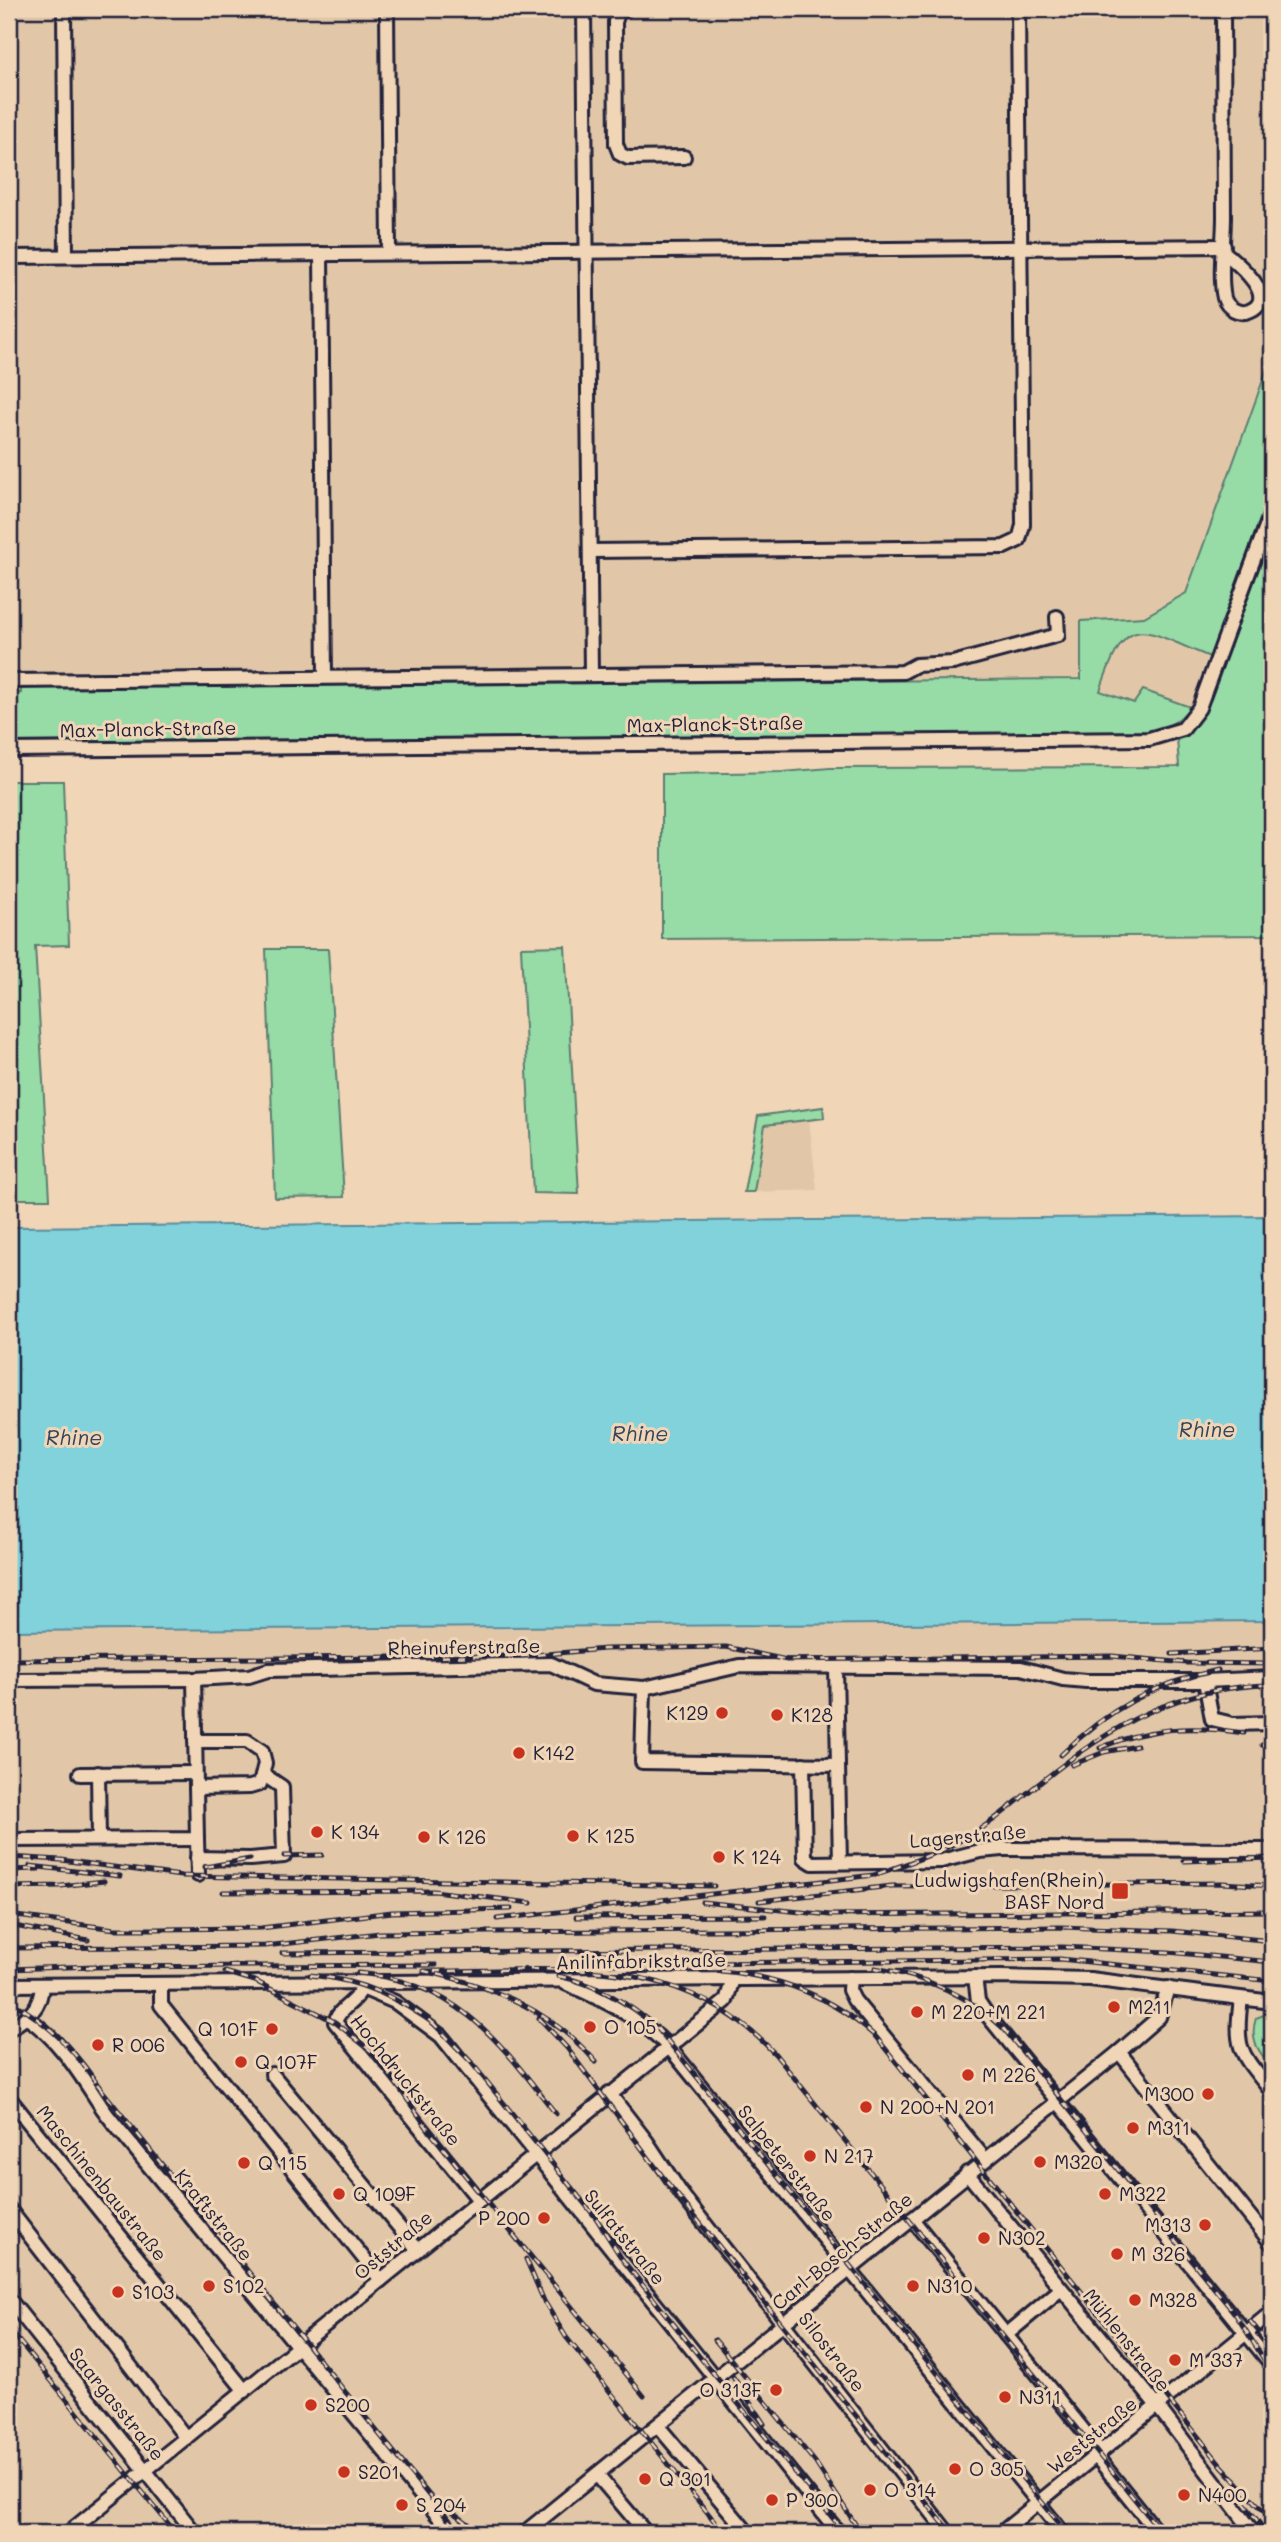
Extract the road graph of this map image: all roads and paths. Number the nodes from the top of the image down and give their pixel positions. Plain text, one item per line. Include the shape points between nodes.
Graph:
1 (64, 9) edge
2 (387, 9) edge
3 (584, 9) edge
4 (626, 9) edge
5 (1018, 9) edge
6 (1223, 9) edge
7 (684, 157) dead end
8 (1020, 248) junction
9 (1224, 249) junction
10 (586, 252) junction
11 (389, 253) junction
12 (321, 254) junction
13 (66, 256) junction
14 (9, 257) edge
15 (1272, 510) edge
16 (590, 551) junction
17 (1057, 617) dead end
18 (591, 674) junction
19 (324, 677) junction
20 (9, 681) edge
21 (9, 750) edge
22 (836, 1667) junction
23 (1272, 1678) edge
24 (194, 1679) junction
25 (9, 1680) edge
26 (1205, 1681) junction
27 (644, 1689) junction
28 (1272, 1723) edge
29 (195, 1741) junction
30 (803, 1765) junction
31 (838, 1765) junction
32 (98, 1773) junction
33 (195, 1773) junction
34 (80, 1774) dead end
35 (264, 1775) junction
36 (196, 1788) junction
37 (99, 1839) junction
38 (197, 1839) junction
39 (9, 1840) edge
40 (1272, 1850) edge
41 (197, 1858) junction
42 (839, 1862) junction
43 (198, 1875) dead end
44 (975, 1977) junction
45 (850, 1978) junction
46 (733, 1979) junction
47 (560, 1981) junction
48 (161, 1984) junction
49 (9, 1985) edge
50 (42, 1985) junction
51 (362, 1986) junction
52 (1168, 1988) junction
53 (1241, 1999) junction
54 (1272, 2002) edge
55 (27, 2018) junction
56 (9, 2029) edge
57 (669, 2047) junction
58 (1119, 2052) junction
59 (272, 2074) dead end
60 (1272, 2092) edge
61 (609, 2093) junction
62 (9, 2098) edge
63 (1056, 2102) junction
64 (533, 2154) junction
65 (985, 2159) junction
66 (967, 2173) junction
67 (479, 2200) junction
68 (9, 2209) edge
69 (912, 2219) junction
70 (1272, 2244) edge
71 (418, 2250) junction
72 (849, 2270) junction
73 (381, 2280) junction
74 (1061, 2289) junction
75 (9, 2300) edge
76 (1272, 2312) edge
77 (785, 2323) junction
78 (1246, 2333) junction
79 (1006, 2335) junction
80 (301, 2347) junction
81 (1272, 2365) edge
82 (716, 2379) junction
83 (245, 2390) junction
84 (1157, 2407) junction
85 (658, 2426) junction
86 (186, 2438) junction
87 (1098, 2454) junction
88 (146, 2472) junction
89 (597, 2475) junction
90 (1038, 2503) junction
91 (68, 2533) edge
92 (195, 2533) edge
93 (452, 2533) edge
94 (524, 2533) edge
95 (646, 2533) edge
96 (748, 2533) edge
97 (839, 2533) edge
98 (948, 2533) edge
99 (1001, 2533) edge
100 (1063, 2533) edge
101 (1158, 2533) edge
102 (1254, 2533) edge

1 - 13 street
2 - 11 street
3 - 10 street
4 - 7 street via 618,13 615,22 616,144 628,158
5 - 8 street
6 - 9 street
8 - 9 street
8 - 10 street
8 - 16 street via 1023,525 1019,540 1004,547
9 - 9 street via 1224,298 1240,313 1251,311 1259,304 1257,281
10 - 11 street
10 - 16 street
11 - 12 street
12 - 13 street
12 - 19 street
13 - 14 street
15 - 21 street, Max-Planck-Straße via 1199,708 1183,729 1149,739
16 - 18 street
17 - 18 street via 1058,635 953,663 916,665 903,672
18 - 19 street
19 - 20 street
22 - 26 street, Rheinuferstraße via 1021,1668 1063,1679
22 - 27 street, Rheinuferstraße via 739,1666
22 - 31 street
23 - 26 street, Rheinuferstraße
24 - 25 street, Rheinuferstraße
24 - 27 street, Rheinuferstraße via 249,1676 268,1670 551,1664 594,1685
24 - 29 street
26 - 28 street via 1212,1719 1233,1724
27 - 30 street via 642,1762
29 - 33 street
29 - 35 street via 238,1740 256,1745 262,1751
30 - 31 street
30 - 42 street, Lagerstraße via 805,1858 813,1863
31 - 42 street
32 - 33 street
32 - 34 street
32 - 37 street
33 - 36 street
35 - 36 street via 260,1784 250,1787
35 - 41 street via 282,1787 284,1856
36 - 38 street
37 - 38 street
37 - 39 street
38 - 41 street
40 - 42 street, Lagerstraße via 1003,1849 941,1861
41 - 43 street
44 - 45 street, Anilinfabrikstraße
44 - 52 street, Anilinfabrikstraße via 1090,1979
44 - 63 street via 980,2005
45 - 46 street, Anilinfabrikstraße
45 - 65 street via 854,2000
46 - 47 street, Anilinfabrikstraße
46 - 57 street, Oststraße via 726,2001
47 - 51 street, Anilinfabrikstraße
47 - 57 street, Salpeterstraße via 602,1998
48 - 50 street, Anilinfabrikstraße
48 - 51 street, Anilinfabrikstraße
48 - 73 street via 161,2005
49 - 50 street, Anilinfabrikstraße
50 - 55 street via 39,2004
51 - 64 street, Sulfatstraße via 441,2036
51 - 67 street, Hochdruckstraße via 357,1998 335,2017 338,2028
52 - 53 street, Anilinfabrikstraße
52 - 58 street, Carl-Bosch-Straße via 1159,2017
53 - 54 street, Anilinfabrikstraße
53 - 60 street via 1237,2039 1241,2052
55 - 56 street
55 - 80 street, Kraftstraße via 74,2064 105,2111
57 - 61 street, Oststraße
57 - 72 street, Salpeterstraße
58 - 63 street, Carl-Bosch-Straße
58 - 70 street
59 - 71 street
61 - 64 street, Oststraße
61 - 77 street, Silostraße via 648,2141 683,2196
62 - 83 street, Maschinenbaustraße
63 - 65 street, Carl-Bosch-Straße
63 - 78 street
64 - 67 street, Oststraße
64 - 82 street, Sulfatstraße
65 - 66 street, Carl-Bosch-Straße
66 - 69 street, Carl-Bosch-Straße
66 - 74 street, Mühlenstraße
67 - 71 street, Oststraße
68 - 86 street
69 - 72 street, Carl-Bosch-Straße
69 - 79 street
71 - 73 street, Oststraße
72 - 77 street, Carl-Bosch-Straße
72 - 90 street, Salpeterstraße
73 - 80 street, Oststraße
74 - 79 street
74 - 84 street, Mühlenstraße
75 - 88 street, Saargasstraße
76 - 78 street, Weststraße
77 - 82 street, Carl-Bosch-Straße
77 - 98 street, Silostraße
78 - 81 street
78 - 84 street, Weststraße
79 - 87 street
80 - 83 street, Oststraße
80 - 93 street, Kraftstraße
82 - 85 street, Carl-Bosch-Straße
82 - 97 street, Sulfatstraße
83 - 86 street, Oststraße
84 - 87 street, Weststraße
84 - 102 street, Mühlenstraße
85 - 89 street, Carl-Bosch-Straße
85 - 96 street
86 - 88 street, Oststraße
87 - 90 street, Weststraße
87 - 101 street
88 - 91 street, Oststraße
88 - 92 street, Saargasstraße
89 - 94 street, Carl-Bosch-Straße
89 - 95 street
90 - 99 street, Weststraße
90 - 100 street, Salpeterstraße

